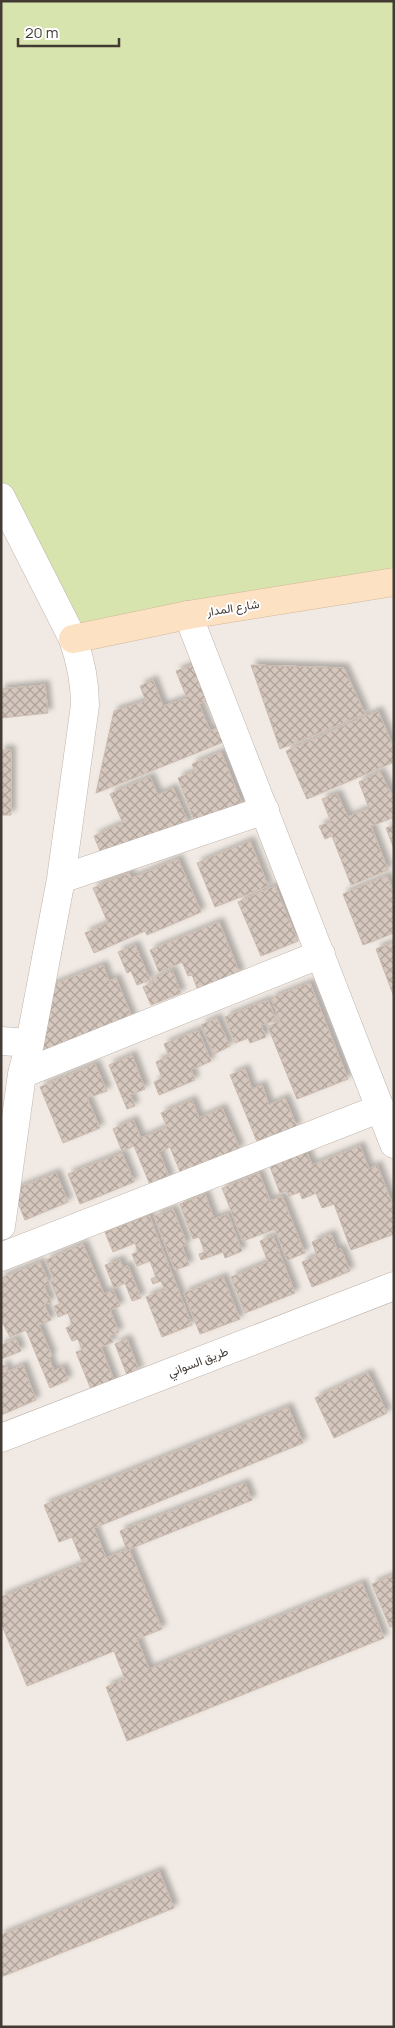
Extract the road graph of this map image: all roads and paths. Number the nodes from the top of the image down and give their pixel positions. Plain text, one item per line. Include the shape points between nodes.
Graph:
1 (1, 497) edge
2 (394, 582) edge
3 (188, 615) junction
4 (72, 639) junction
5 (265, 810) junction
6 (62, 879) junction
7 (321, 954) junction
8 (1, 1041) edge
9 (30, 1043) junction
10 (22, 1074) junction
11 (381, 1108) junction
12 (394, 1144) edge
13 (1, 1226) edge
14 (1, 1257) edge
15 (394, 1286) edge
16 (1, 1438) edge

1 - 4 street
2 - 3 street, شارع المدار
3 - 4 street, شارع المدار
3 - 5 street
4 - 6 street via 85,682 85,705
5 - 6 street
5 - 7 street
6 - 9 street
7 - 10 street
7 - 11 street
8 - 9 street
9 - 10 street
10 - 13 street
11 - 12 street
11 - 14 street
15 - 16 street, طريق السواني

